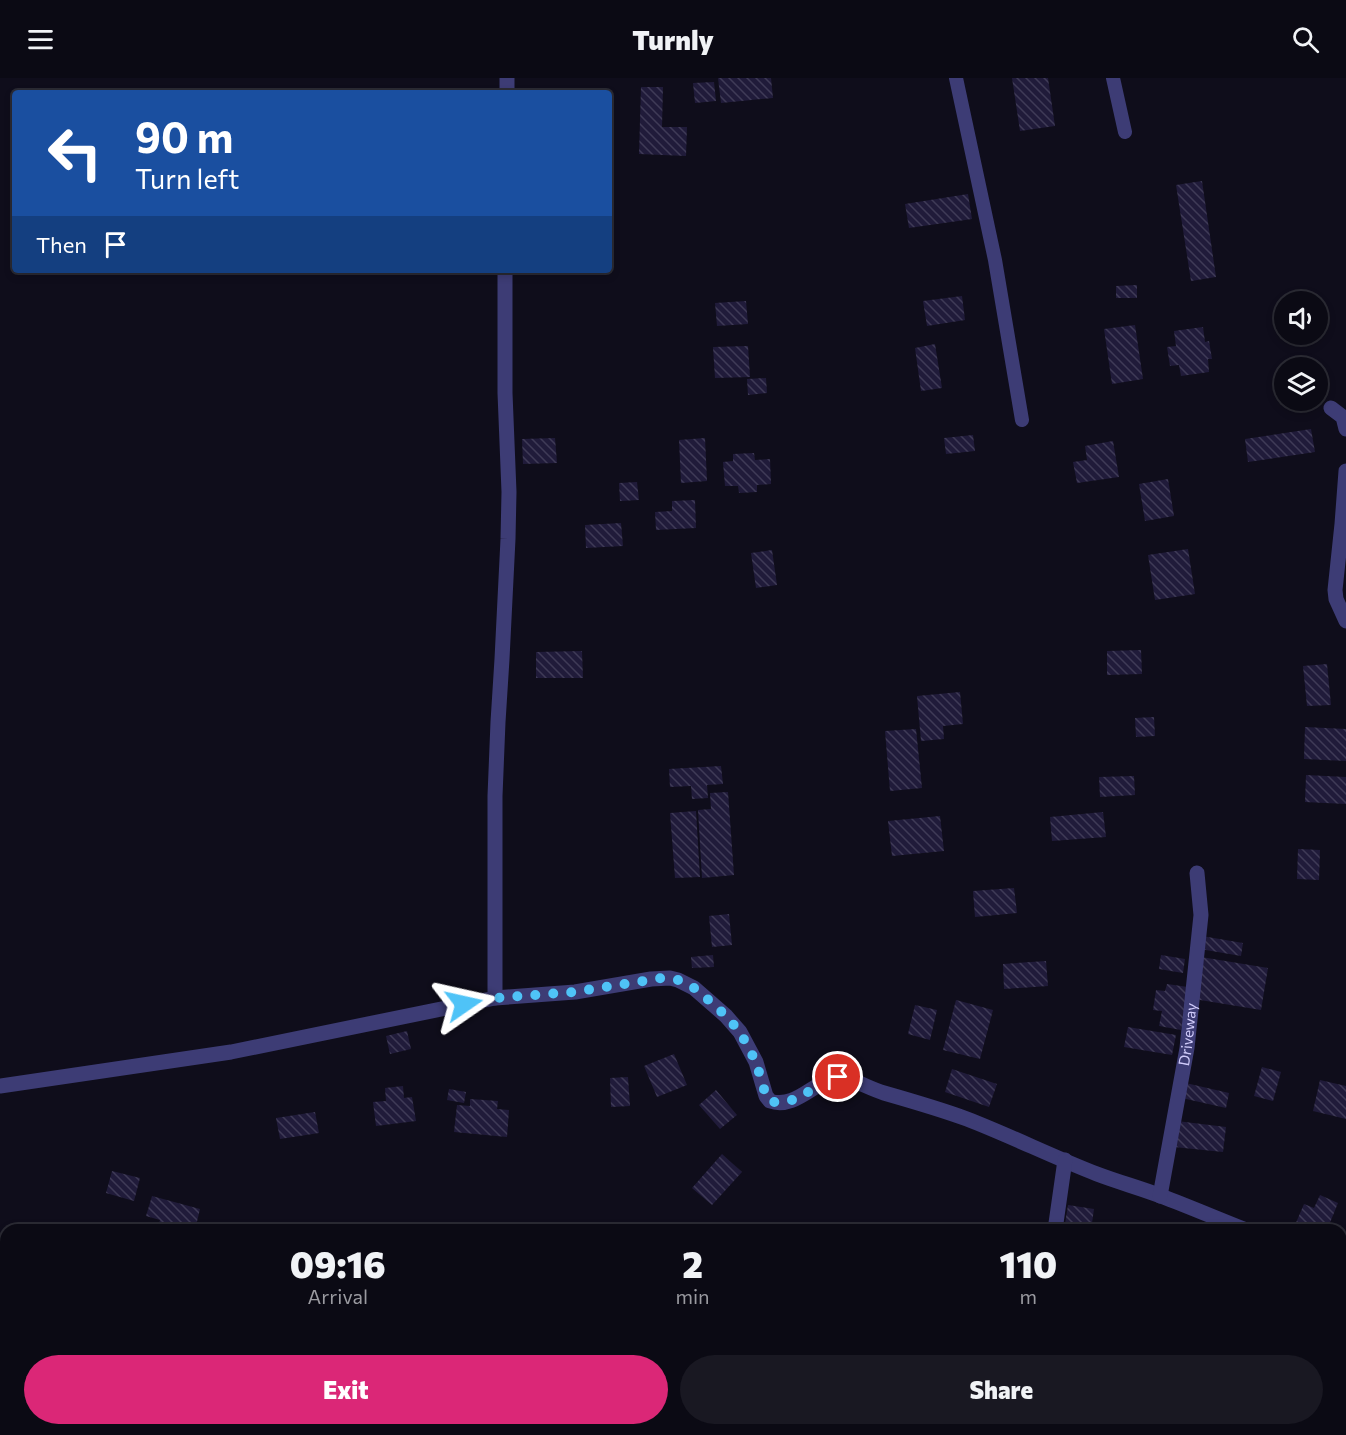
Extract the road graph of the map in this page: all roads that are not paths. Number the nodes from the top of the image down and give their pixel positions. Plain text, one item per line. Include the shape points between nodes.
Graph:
1 (956, 78) edge
2 (1113, 78) edge
3 (1125, 132) dead end
4 (505, 273) edge
5 (1331, 408) dead end
6 (1022, 420) dead end
7 (1346, 429) edge
8 (1346, 471) edge
9 (1346, 621) edge
10 (1197, 873) dead end
11 (495, 998) junction
12 (0, 1086) edge
13 (1065, 1160) junction
14 (1160, 1196) junction
15 (1056, 1224) edge
16 (1231, 1224) edge

1 - 6 lane via 995,260
2 - 3 lane
4 - 11 street via 509,492 495,796
5 - 7 street via 1343,417
8 - 9 street via 1335,590
10 - 14 street, Driveway via 1201,915 1187,1048
11 - 12 street via 231,1052
11 - 13 street via 574,992 662,978 678,980 711,1002 740,1032 770,1101 791,1100 828,1080 844,1078 965,1118
13 - 14 street
13 - 15 street
14 - 16 street

